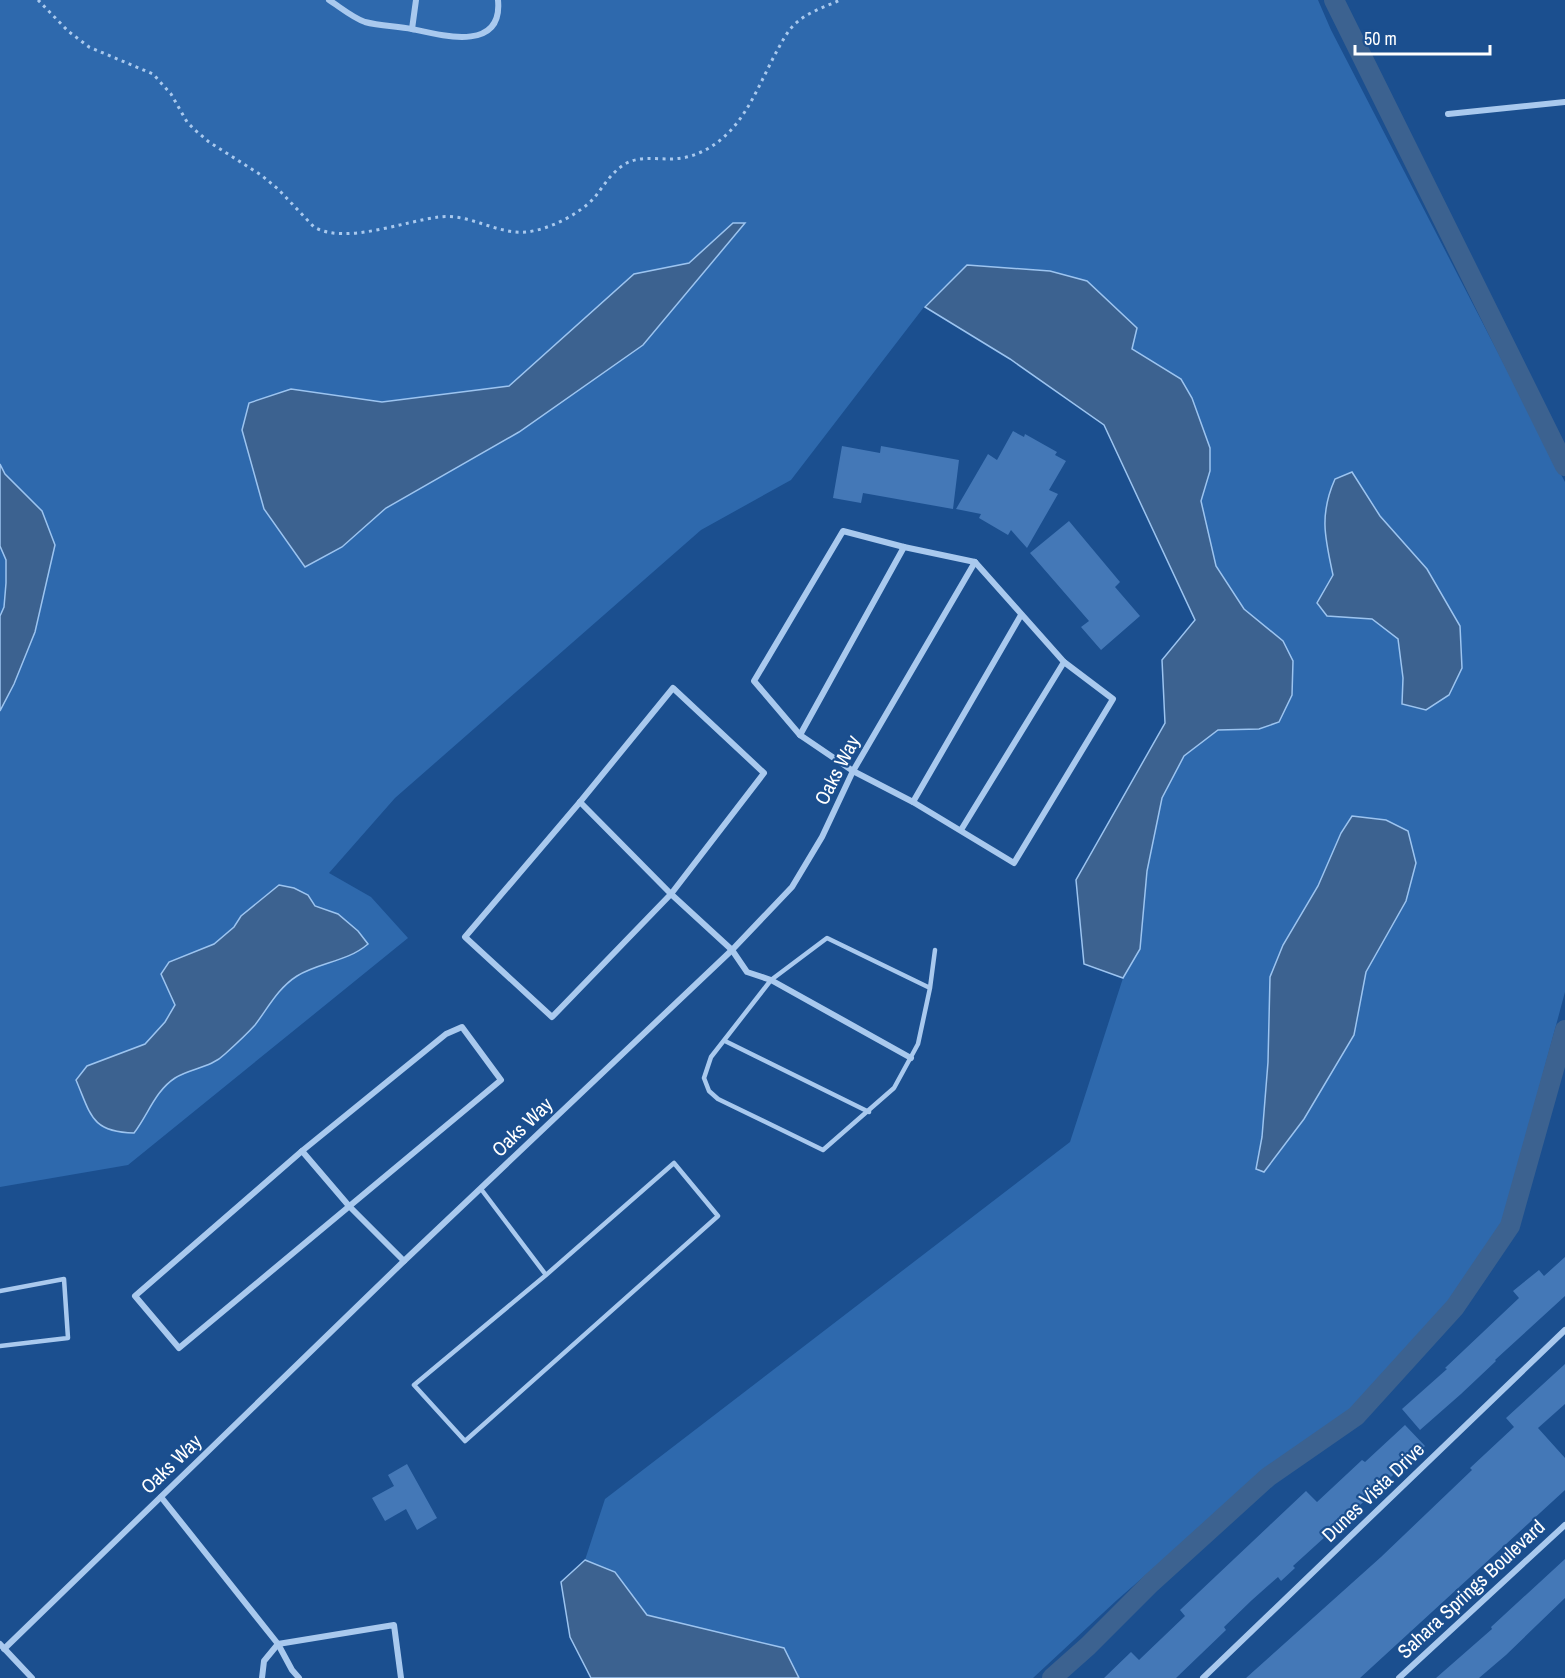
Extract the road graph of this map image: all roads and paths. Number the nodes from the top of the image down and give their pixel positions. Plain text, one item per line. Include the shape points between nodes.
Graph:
1 (38, 0) edge
2 (329, 0) edge
3 (416, 0) edge
4 (498, 0) edge
5 (840, 0) edge
6 (412, 29) junction
7 (1565, 102) edge
8 (1448, 114) dead end
9 (904, 547) junction
10 (975, 562) junction
11 (1021, 615) junction
12 (1064, 662) junction
13 (800, 735) junction
14 (853, 771) junction
15 (580, 802) junction
16 (913, 802) junction
17 (962, 830) junction
18 (671, 894) junction
19 (732, 950) junction
20 (935, 950) dead end
21 (771, 980) junction
22 (930, 988) junction
23 (725, 1041) junction
24 (911, 1058) junction
25 (868, 1112) junction
26 (302, 1151) junction
27 (481, 1189) junction
28 (349, 1206) junction
29 (404, 1262) junction
30 (546, 1275) junction
31 (0, 1291) edge
32 (1565, 1329) edge
33 (0, 1346) edge
34 (161, 1497) junction
35 (1565, 1525) edge
36 (278, 1644) junction
37 (2, 1647) edge
38 (32, 1678) edge
39 (262, 1678) edge
40 (299, 1678) edge
41 (401, 1678) edge
42 (1203, 1678) edge
43 (1399, 1678) edge

1 - 5 path via 89,47 153,74 201,136 261,175 314,227 335,233 448,216 517,232 555,223 591,201 627,163 643,158 689,157 723,138 742,115 790,28
2 - 6 street via 363,21
3 - 6 street
4 - 6 street via 497,21 484,33 440,36
7 - 8 street
9 - 10 street
9 - 13 street
9 - 13 street via 843,531 754,681
10 - 11 street
10 - 14 street, Oaks Way
11 - 12 street
11 - 16 street
12 - 17 street
12 - 17 street via 1113,699 1014,863
13 - 14 street
14 - 16 street
14 - 19 street, Oaks Way via 822,837 792,886
15 - 18 street
15 - 18 street via 673,688 764,774
15 - 18 street via 465,937 552,1017
16 - 17 street
18 - 19 street
19 - 21 street via 747,972
19 - 27 street, Oaks Way
20 - 22 lane
21 - 22 lane via 827,938
21 - 23 lane
21 - 24 street
22 - 24 lane via 918,1044
23 - 25 lane
23 - 25 lane via 711,1057 704,1078 718,1099 823,1150
24 - 25 lane via 894,1088
26 - 28 street
26 - 28 street via 446,1034 462,1027 501,1080
26 - 28 street via 135,1296 164,1331 179,1348
27 - 29 street, Oaks Way
27 - 30 lane
28 - 29 street
29 - 34 street, Oaks Way
30 - 30 lane via 414,1385 465,1441 718,1216 674,1163
31 - 33 lane via 64,1279 68,1338
32 - 42 street, Dunes Vista Drive
34 - 36 street
34 - 37 street, Oaks Way
35 - 43 street, Sahara Springs Boulevard
36 - 39 street via 264,1661
36 - 40 street
36 - 41 street via 394,1625
37 - 38 street

